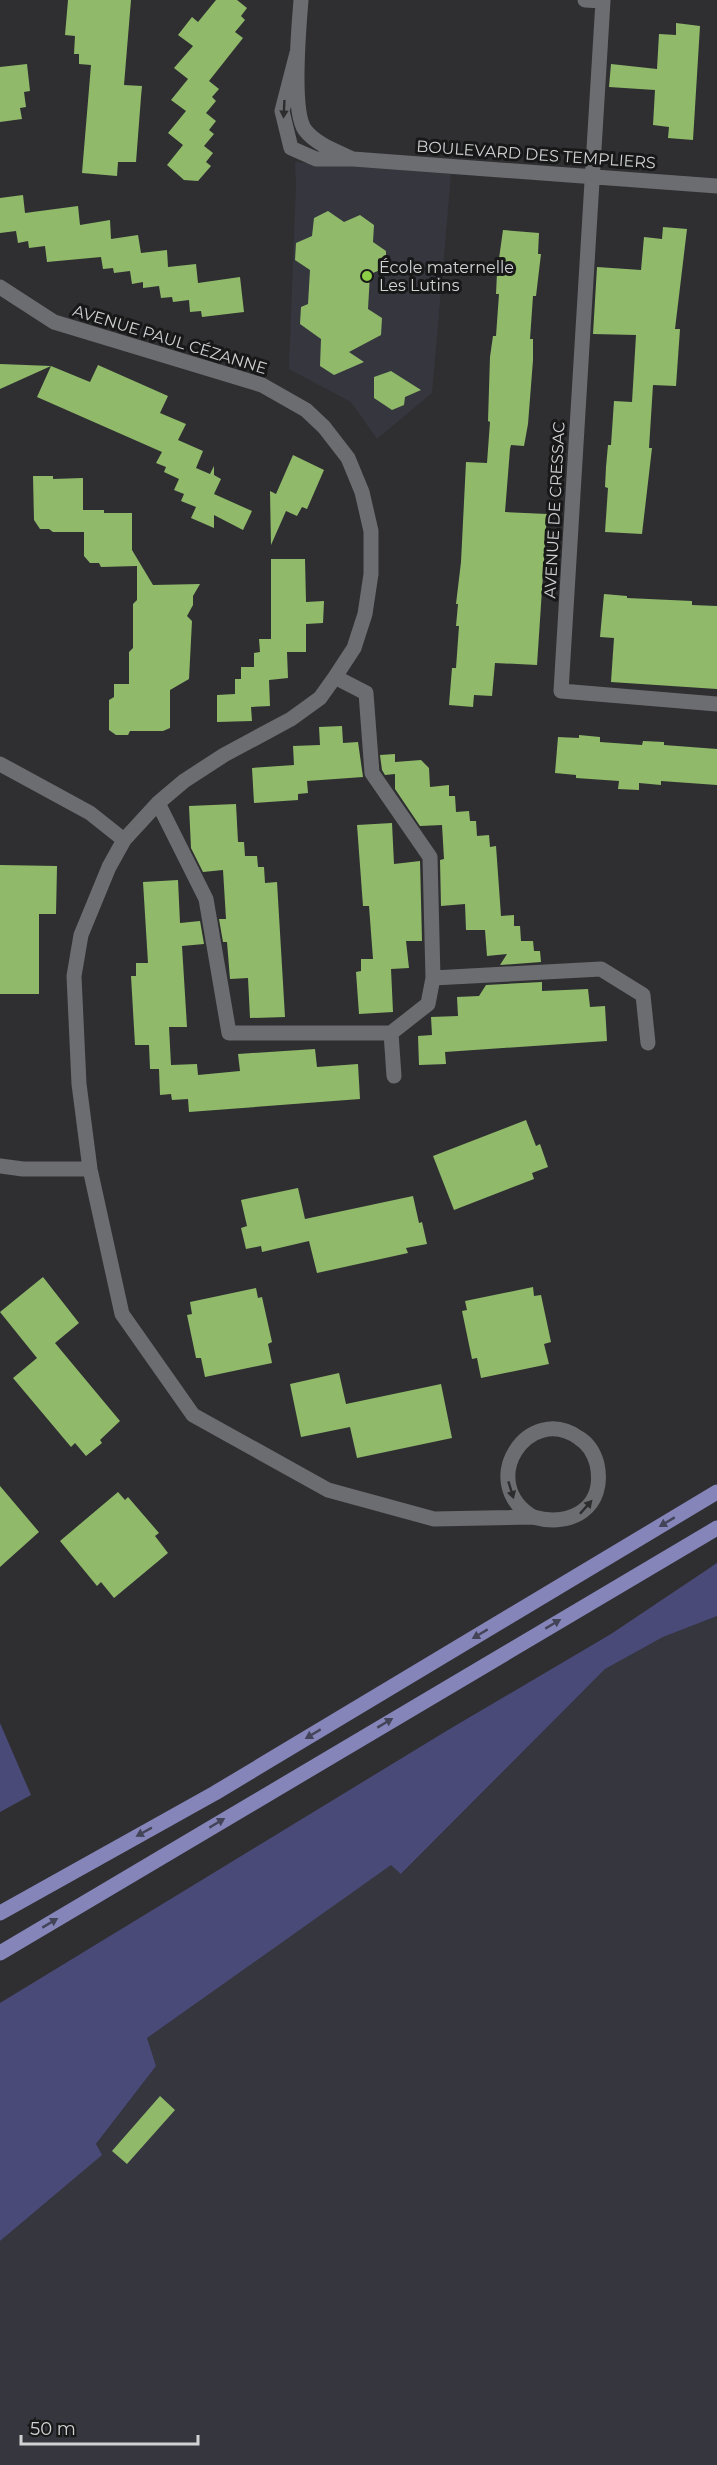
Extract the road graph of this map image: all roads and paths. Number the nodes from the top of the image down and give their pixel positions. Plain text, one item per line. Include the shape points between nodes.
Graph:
1 (301, 0) edge
2 (585, 0) edge
3 (297, 53) junction
4 (352, 159) junction
5 (593, 175) junction
6 (717, 186) edge
7 (0, 287) edge
8 (335, 677) junction
9 (717, 704) edge
10 (0, 764) edge
11 (158, 803) junction
12 (124, 840) junction
13 (433, 978) junction
14 (391, 1033) junction
15 (648, 1043) dead end
16 (394, 1076) dead end
17 (0, 1166) edge
18 (90, 1169) junction
19 (717, 1492) edge
20 (533, 1517) junction
21 (717, 1528) edge
22 (0, 1913) edge
23 (0, 1953) edge

1 - 3 street, BOULEVARD DES TEMPLIERS
2 - 5 street via 603,1
3 - 4 street, BOULEVARD DES TEMPLIERS via 299,108 304,129 322,145
3 -> 4 street, BOULEVARD DES TEMPLIERS via 282,111 291,148 316,159
4 - 5 street, BOULEVARD DES TEMPLIERS
5 - 6 street, BOULEVARD DES TEMPLIERS
5 - 9 street, AVENUE DE CRESSAC via 561,691
7 - 8 street, AVENUE PAUL CÉZANNE via 54,322 262,385 306,410 324,427 348,458 362,492 371,531 371,574 365,614 354,648
8 - 11 street, AVENUE PAUL CÉZANNE via 320,698 291,719 208,765
8 - 13 street via 366,693 372,773 430,857
10 - 12 street via 90,813
11 - 12 street, AVENUE PAUL CÉZANNE
11 - 14 street via 206,899 229,1033
12 - 18 street, AVENUE PAUL CÉZANNE via 81,935 74,976
13 - 14 street via 428,1004
13 - 15 street via 601,969 643,995
14 - 16 street
17 - 18 street
18 - 20 street, AVENUE PAUL CÉZANNE via 122,1314 193,1415 328,1490 434,1519
19 -> 22 main road via 215,1793
20 -> 20 street via 548,1522 564,1520 579,1514 596,1494 600,1478 595,1455 573,1434 558,1430 537,1432 513,1452 507,1468 508,1486 514,1501
23 -> 21 main road

